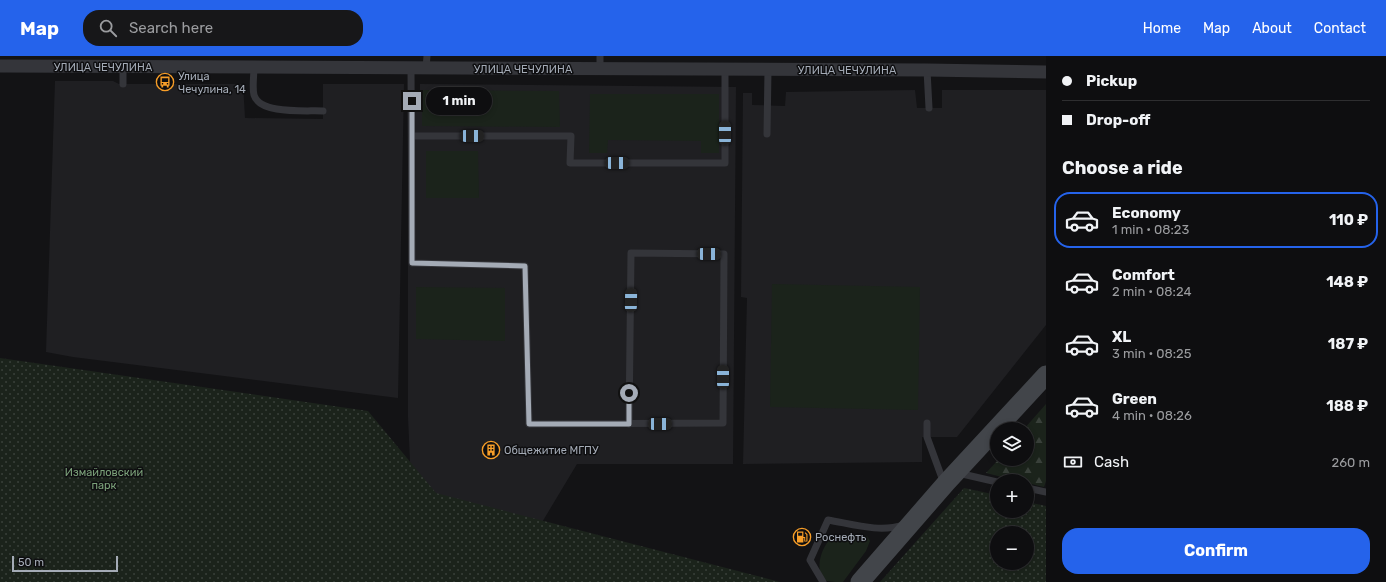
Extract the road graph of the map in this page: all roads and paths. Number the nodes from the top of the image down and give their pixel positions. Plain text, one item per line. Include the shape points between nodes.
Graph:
1 (426, 62) edge
2 (600, 63) edge
3 (0, 66) edge
4 (123, 67) junction
5 (254, 67) junction
6 (411, 68) junction
7 (725, 70) junction
8 (768, 70) junction
9 (927, 70) junction
10 (1046, 72) edge
11 (123, 84) dead end
12 (929, 108) dead end
13 (323, 111) dead end
14 (767, 134) dead end
15 (412, 136) junction
16 (1046, 375) edge
17 (927, 423) dead end
18 (629, 424) junction
19 (952, 477) junction
20 (990, 481) edge
21 (1034, 489) edge
22 (1046, 492) edge
23 (911, 522) junction
24 (823, 582) edge
25 (860, 582) edge

1 - 2 street, УЛИЦА ЧЕЧУЛИНА
1 - 6 street, УЛИЦА ЧЕЧУЛИНА
2 - 7 street, УЛИЦА ЧЕЧУЛИНА
3 - 4 street, УЛИЦА ЧЕЧУЛИНА
4 - 5 street, УЛИЦА ЧЕЧУЛИНА
4 - 11 lane
5 - 6 street, УЛИЦА ЧЕЧУЛИНА
5 - 13 lane via 254,95 258,102 278,110
6 - 15 lane
7 - 8 street, УЛИЦА ЧЕЧУЛИНА
7 - 15 lane via 725,163 570,163 571,136
8 - 9 street, УЛИЦА ЧЕЧУЛИНА
8 - 14 lane
9 - 10 street, УЛИЦА ЧЕЧУЛИНА
9 - 12 lane
15 - 18 lane via 412,263 525,266 529,424
16 - 19 main road
17 - 19 lane via 926,437 942,478
18 - 18 lane via 631,253 724,254 723,423
19 - 20 lane
19 - 23 main road
21 - 22 lane
23 - 24 lane via 896,528 877,528 828,520 810,560
23 - 25 main road

